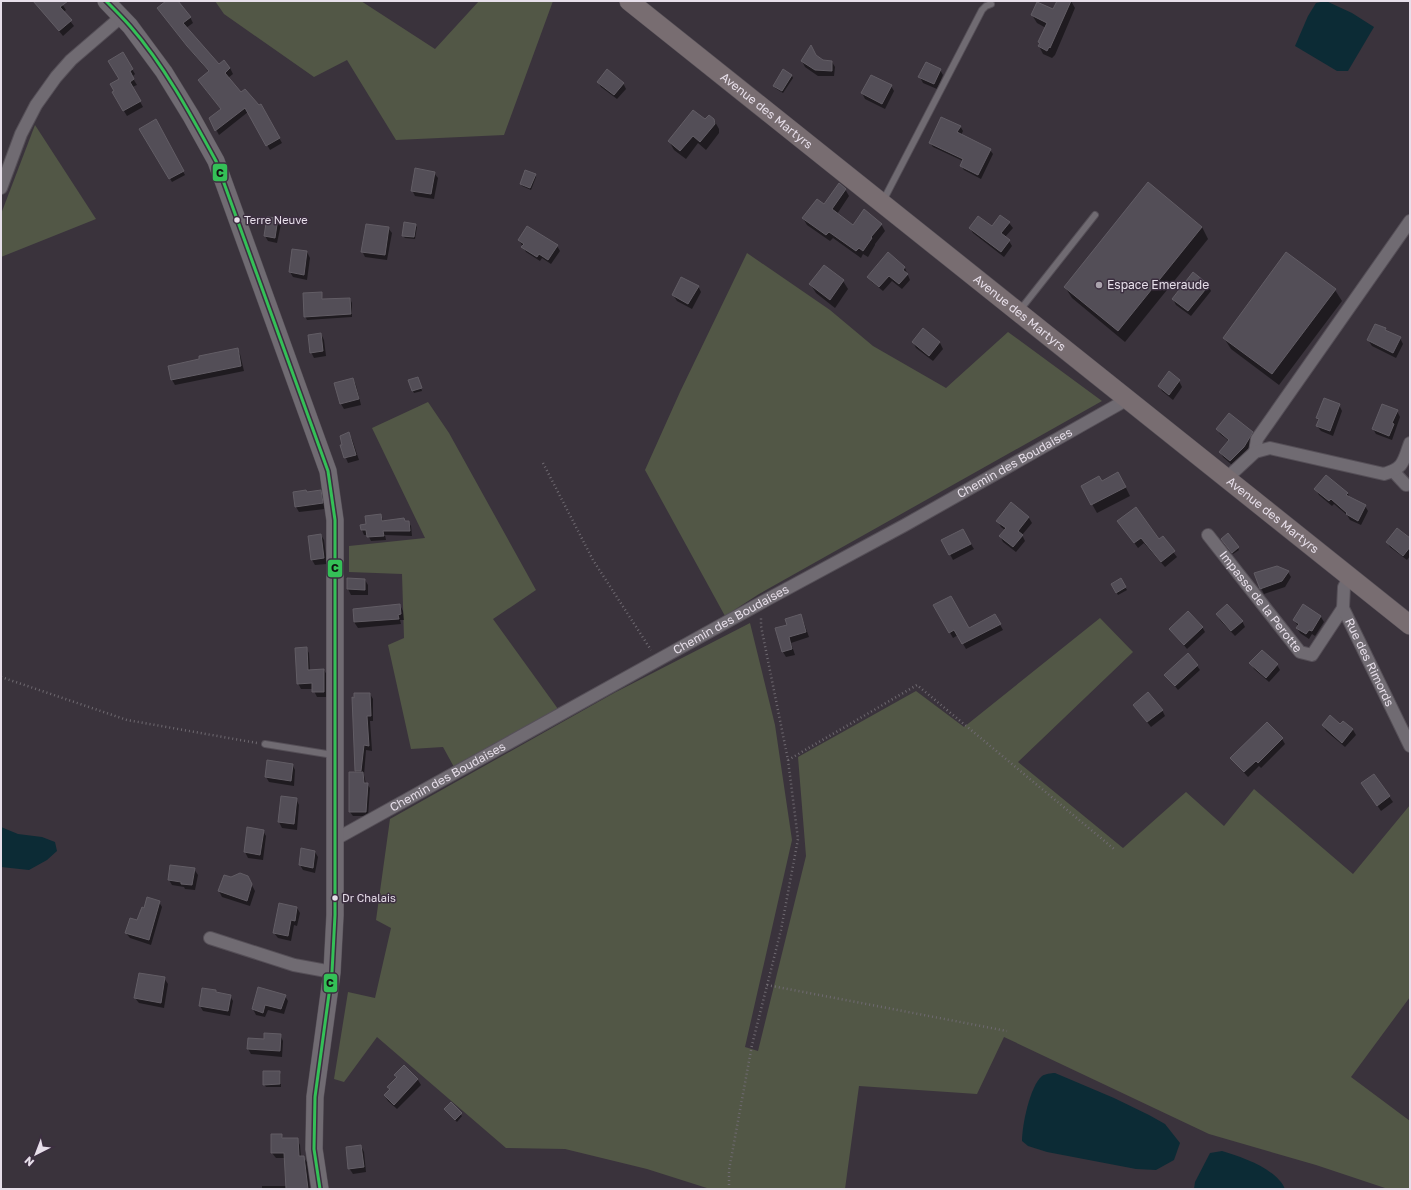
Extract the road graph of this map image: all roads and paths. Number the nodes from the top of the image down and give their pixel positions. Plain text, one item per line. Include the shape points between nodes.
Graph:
1 (106, 1) edge
2 (629, 1) edge
3 (991, 4) dead end
4 (121, 17) junction
5 (1, 188) edge
6 (882, 203) junction
7 (1095, 216) dead end
8 (1410, 222) edge
9 (1019, 312) junction
10 (1128, 399) junction
11 (1410, 443) edge
12 (1255, 452) junction
13 (543, 463) dead end
14 (1394, 471) junction
15 (1228, 478) junction
16 (1406, 485) dead end
17 (1208, 535) dead end
18 (1350, 576) junction
19 (762, 603) junction
20 (1343, 608) junction
21 (1410, 625) edge
22 (657, 661) junction
23 (1, 677) edge
24 (265, 744) joint
25 (1410, 746) edge
26 (335, 756) junction
27 (788, 760) junction
28 (334, 840) junction
29 (1114, 849) dead end
30 (210, 938) dead end
31 (332, 972) junction
32 (767, 985) junction
33 (1007, 1031) dead end
34 (320, 1189) edge
35 (728, 1189) edge

1 - 4 main road
2 - 6 main road, Avenue des Martyrs
3 - 6 lane via 982,10
4 - 5 street via 71,60 36,105 21,134
4 - 26 main road via 164,72 216,161 328,471 335,520
6 - 9 main road, Avenue des Martyrs
7 - 9 lane
8 - 12 street via 1257,439
9 - 10 main road, Avenue des Martyrs
10 - 15 main road, Avenue des Martyrs
10 - 19 street, Chemin des Boudaises
11 - 14 street via 1403,461
12 - 14 street via 1270,448 1375,473
12 - 15 street
13 - 22 path via 593,560
14 - 16 street
15 - 18 main road, Avenue des Martyrs
17 - 20 street, Impasse de la Perotte via 1300,652 1312,655
18 - 20 street, Rue des Rimords via 1344,588
18 - 21 main road, Avenue des Martyrs
19 - 22 street, Chemin des Boudaises
19 - 27 path via 761,626
20 - 25 street, Rue des Rimords
22 - 28 street, Chemin des Boudaises
23 - 24 path via 127,720
24 - 26 lane
26 - 28 main road
27 - 29 path via 917,685
27 - 32 path via 798,839 781,930
28 - 31 main road via 335,915
30 - 31 street via 294,965
31 - 34 main road via 316,1097 314,1149
32 - 33 path
32 - 35 path via 752,1045 729,1170

